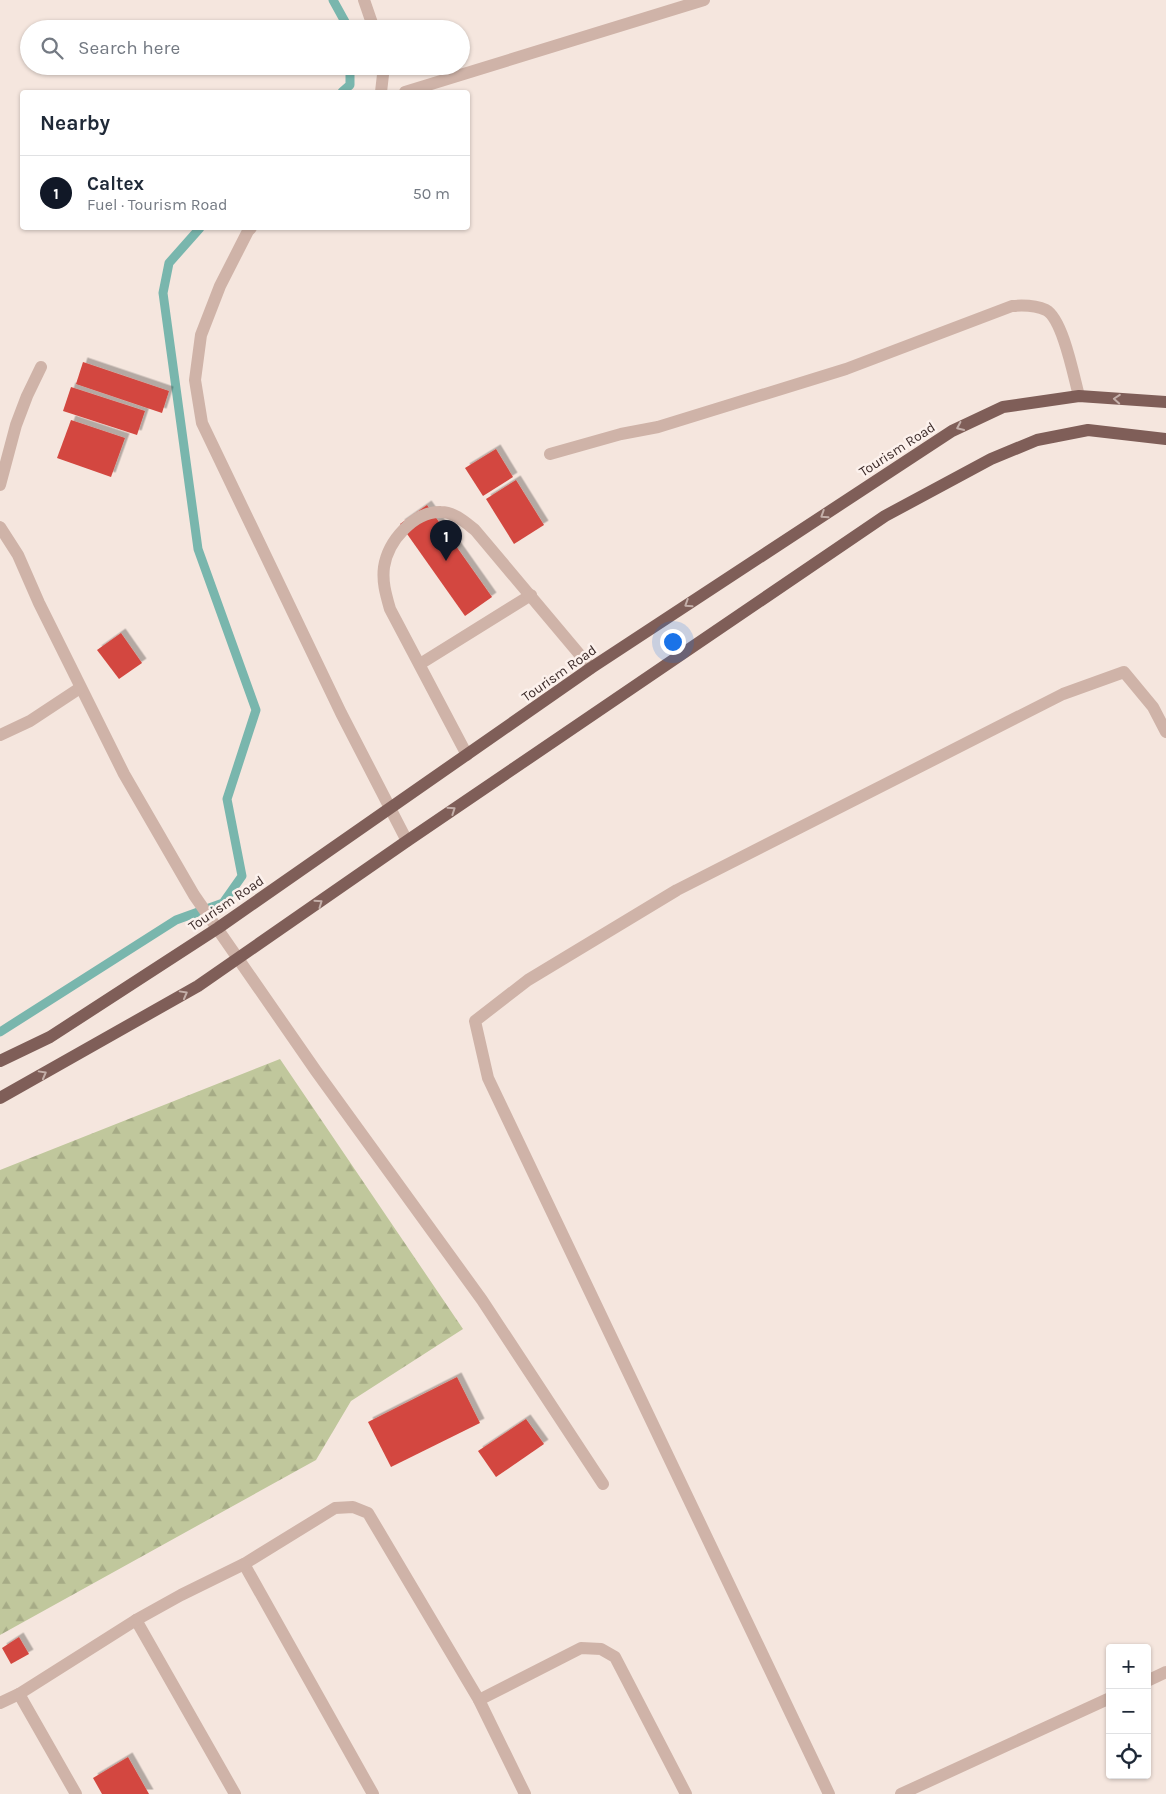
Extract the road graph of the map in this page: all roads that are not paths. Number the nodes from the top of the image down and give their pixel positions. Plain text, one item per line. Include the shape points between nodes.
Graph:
1 (364, 0) edge
2 (704, 0) edge
3 (371, 20) edge
4 (470, 72) edge
5 (383, 75) edge
6 (460, 75) edge
7 (381, 90) edge
8 (412, 90) edge
9 (249, 230) edge
10 (41, 367) dead end
11 (1079, 396) junction
12 (1166, 402) edge
13 (1166, 438) edge
14 (550, 454) dead end
15 (0, 485) edge
16 (0, 527) edge
17 (531, 595) junction
18 (420, 664) junction
19 (591, 668) junction
20 (80, 688) junction
21 (1166, 732) edge
22 (0, 735) edge
23 (467, 756) junction
24 (389, 809) junction
25 (407, 841) junction
26 (216, 924) junction
27 (239, 959) junction
28 (0, 1061) edge
29 (0, 1098) edge
30 (603, 1484) dead end
31 (244, 1564) junction
32 (136, 1620) junction
33 (1166, 1672) edge
34 (1151, 1679) edge
35 (19, 1694) junction
36 (479, 1700) junction
37 (1106, 1700) edge
38 (0, 1703) edge
39 (76, 1794) edge
40 (235, 1794) edge
41 (373, 1794) edge
42 (525, 1794) edge
43 (686, 1794) edge
44 (829, 1794) edge
45 (901, 1794) edge

1 - 3 street
2 - 4 street
5 - 7 street
6 - 8 street
9 - 24 street via 220,286 202,335 195,380 202,424
10 - 15 street via 16,425
12 -> 11 main road, Tourism Road
11 - 14 street via 1061,329 1048,311 1030,305 1012,306 846,369 658,427
11 -> 19 main road, Tourism Road via 1003,407 952,431
25 -> 13 main road via 885,516 991,459 1037,440 1088,430
16 - 20 street via 18,555
17 - 18 street
17 - 18 street via 475,530 458,516 443,512 426,513 394,540 384,568 384,587 390,609
17 - 19 street
18 - 23 street
19 - 23 main road, Tourism Road
20 - 22 street via 30,721
20 - 26 street via 124,774 194,895
21 - 44 street via 1153,708 1124,672 1063,694 677,890 528,980 475,1021 488,1078
23 - 24 main road, Tourism Road
24 - 25 street
24 - 26 main road, Tourism Road
27 -> 25 main road
26 - 27 street
26 - 28 main road, Tourism Road via 50,1037
29 -> 27 main road via 198,986
27 - 30 street via 482,1300
31 - 32 street
31 - 36 street via 335,1508 353,1507 368,1513
31 - 41 street
32 - 35 street
32 - 40 street
33 - 34 street
35 - 38 street
35 - 39 street
36 - 42 street
36 - 43 street via 581,1648 601,1649 615,1657
37 - 45 street

